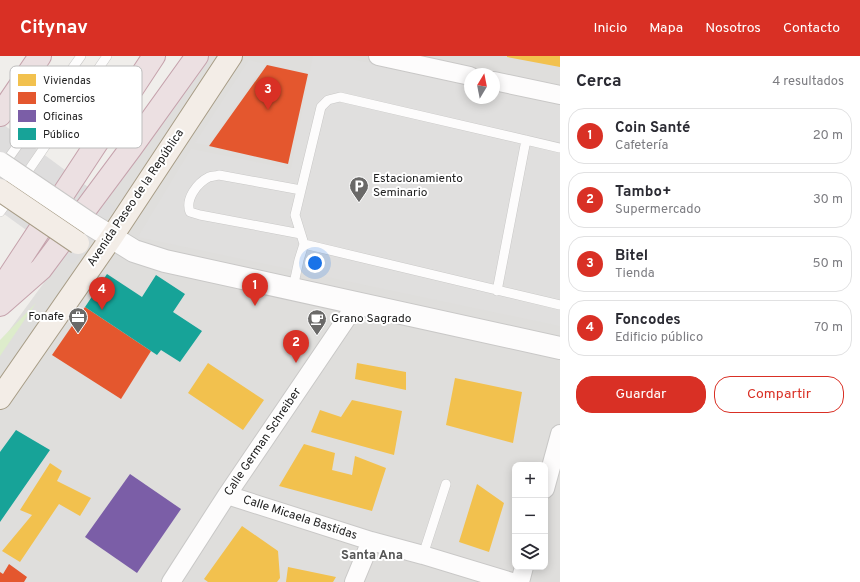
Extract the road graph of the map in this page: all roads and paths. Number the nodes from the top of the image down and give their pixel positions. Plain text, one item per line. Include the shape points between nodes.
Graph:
1 (40, 56) edge
2 (81, 56) edge
3 (108, 56) edge
4 (154, 56) edge
5 (197, 56) edge
6 (231, 56) edge
7 (378, 56) edge
8 (33, 66) edge
9 (74, 66) edge
10 (101, 66) edge
11 (142, 74) edge
12 (464, 75) edge
13 (500, 82) edge
14 (560, 95) edge
15 (10, 100) edge
16 (0, 115) edge
17 (142, 133) edge
18 (526, 140) junction
19 (15, 148) edge
20 (44, 148) edge
21 (93, 148) edge
22 (131, 148) edge
23 (560, 148) edge
24 (0, 163) edge
25 (0, 169) edge
26 (0, 190) edge
27 (301, 190) junction
28 (0, 212) edge
29 (301, 234) junction
30 (111, 238) junction
31 (304, 244) junction
32 (85, 274) junction
33 (292, 288) junction
34 (0, 290) edge
35 (497, 291) junction
36 (357, 304) junction
37 (0, 305) edge
38 (560, 305) edge
39 (560, 348) edge
40 (0, 398) edge
41 (560, 434) edge
42 (548, 478) edge
43 (446, 484) dead end
44 (227, 495) junction
45 (371, 541) junction
46 (423, 555) junction
47 (523, 570) edge
48 (171, 582) edge
49 (354, 582) edge
50 (512, 582) edge
51 (520, 582) edge

1 - 8 highway
2 - 9 lane
3 - 10 lane
4 - 11 highway
5 - 17 highway
6 - 30 main road, Avenida Paseo de la República
7 - 12 street
13 - 14 street
15 - 16 highway
18 - 23 lane
18 - 27 lane via 340,97 328,100 321,107
18 - 35 lane
19 - 25 lane
20 - 28 lane
21 - 34 highway
22 - 37 highway via 41,269
24 - 30 street, bridge
26 - 32 main road, bridge via 78,243 87,260
27 - 29 lane via 296,215
27 - 29 lane via 218,175 209,177 198,185 190,197 188,206 190,212 200,215
29 - 31 lane
30 - 32 main road, Avenida Paseo de la República
30 - 33 street via 134,252 165,261
31 - 33 lane
31 - 35 lane
32 - 40 main road, Avenida Paseo de la República
33 - 36 street
35 - 38 lane
36 - 39 street
36 - 44 street, Calle German Schreiber
41 - 42 street
43 - 46 lane
44 - 45 street, Calle Micaela Bastidas
44 - 48 street, Calle German Schreiber
45 - 46 street, Calle Micaela Bastidas
45 - 49 street
46 - 50 street, Calle Micaela Bastidas
47 - 51 street

